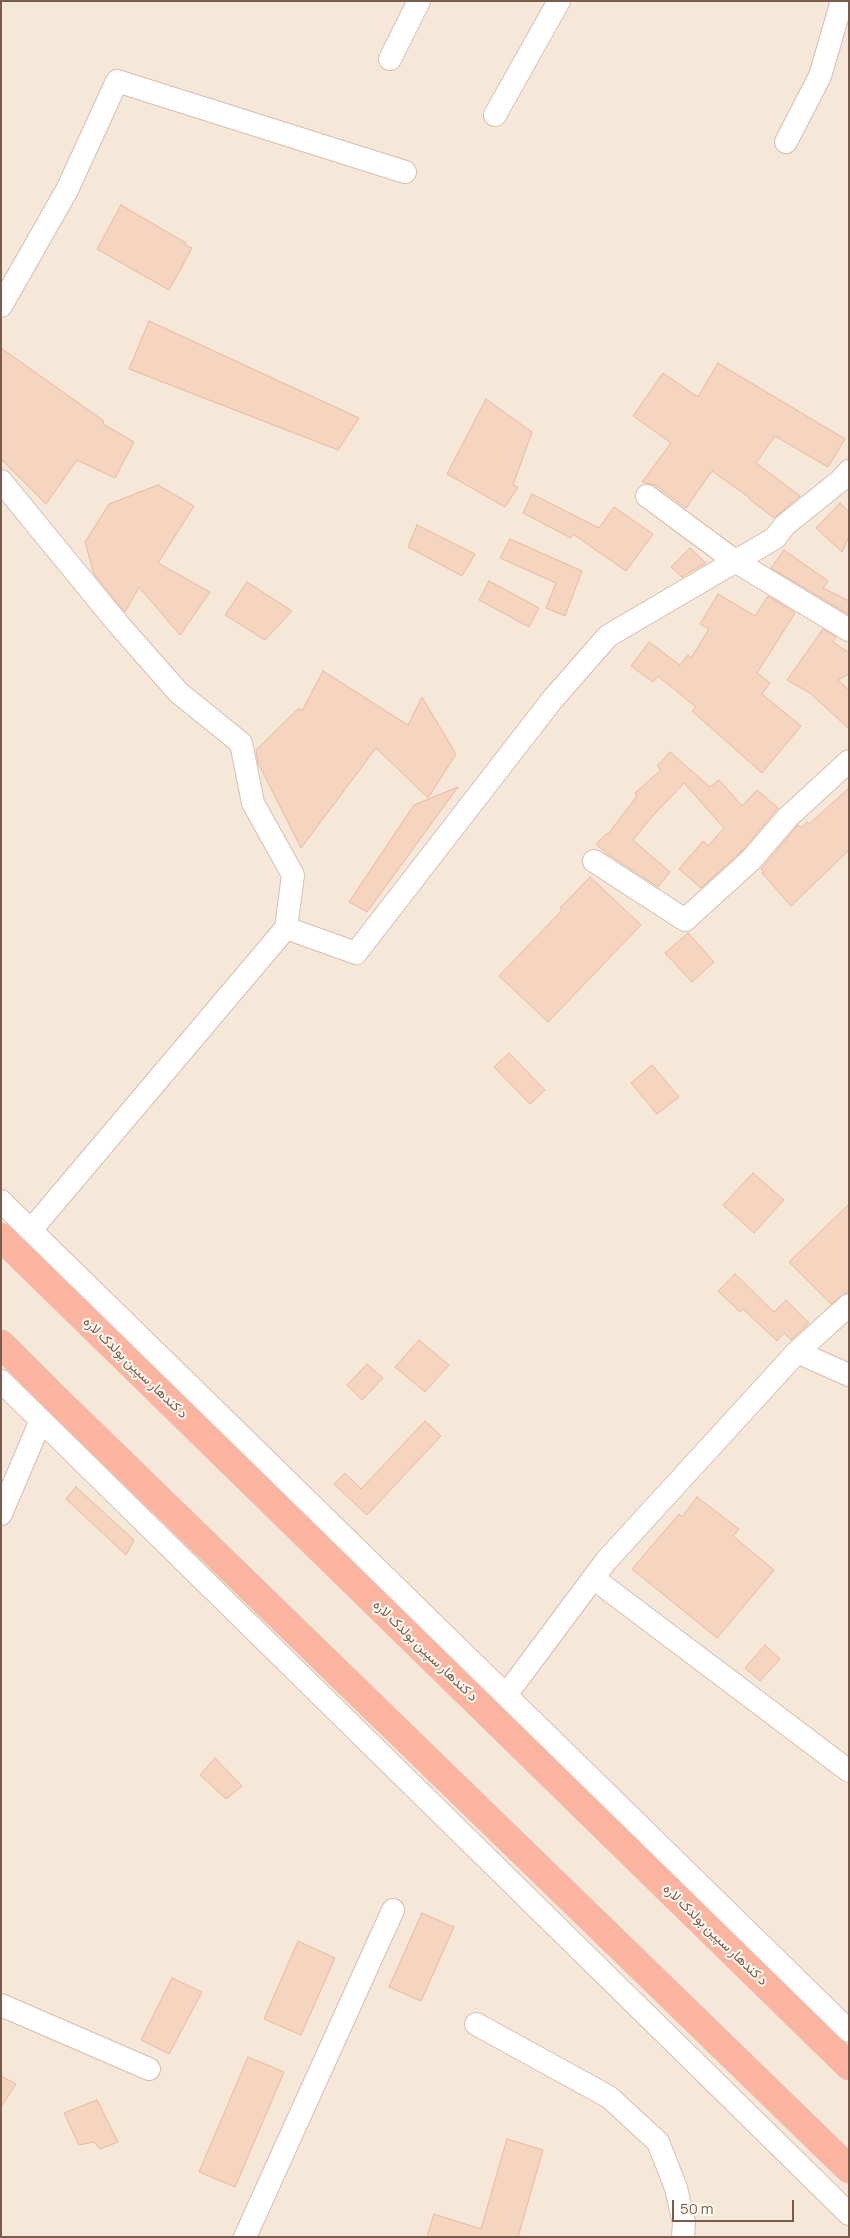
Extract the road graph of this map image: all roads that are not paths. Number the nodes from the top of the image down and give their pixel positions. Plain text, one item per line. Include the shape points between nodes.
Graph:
1 (419, 1) edge
2 (559, 1) edge
3 (842, 1) edge
4 (390, 59) dead end
5 (495, 115) dead end
6 (786, 142) dead end
7 (405, 172) dead end
8 (1, 306) edge
9 (849, 472) edge
10 (1, 481) edge
11 (647, 496) dead end
12 (735, 561) junction
13 (849, 630) edge
14 (849, 761) edge
15 (594, 861) dead end
16 (286, 928) junction
17 (1, 1201) edge
18 (31, 1230) junction
19 (1, 1237) edge
20 (845, 1309) edge
21 (1, 1344) edge
22 (797, 1352) junction
23 (849, 1375) edge
24 (1, 1381) edge
25 (41, 1420) junction
26 (1, 1514) edge
27 (593, 1578) junction
28 (506, 1695) junction
29 (849, 1771) edge
30 (392, 1910) dead end
31 (1, 2005) edge
32 (476, 2024) dead end
33 (849, 2031) edge
34 (849, 2066) edge
35 (149, 2069) dead end
36 (849, 2169) edge
37 (849, 2214) edge
38 (245, 2237) edge
39 (683, 2237) edge

1 - 4 street
2 - 5 street
3 - 6 street via 820,76
7 - 8 street via 117,81 67,190
9 - 12 street via 785,525 775,538
10 - 16 street via 179,693 241,742 253,803 293,875
11 - 12 street
12 - 13 street
12 - 16 street via 608,636 552,700 356,952
14 - 15 street via 788,817 751,860 685,920
16 - 18 street
17 - 18 street
18 - 28 street
19 - 34 highway, د کندهار سپین بولدک لاره
20 - 22 street
21 - 36 highway
22 - 23 street
22 - 27 street
24 - 25 street
25 - 26 street
25 - 37 street
27 - 28 street
27 - 29 street
28 - 33 street
30 - 38 street
31 - 35 street
32 - 39 street via 609,2097 658,2142 676,2188 684,2223

